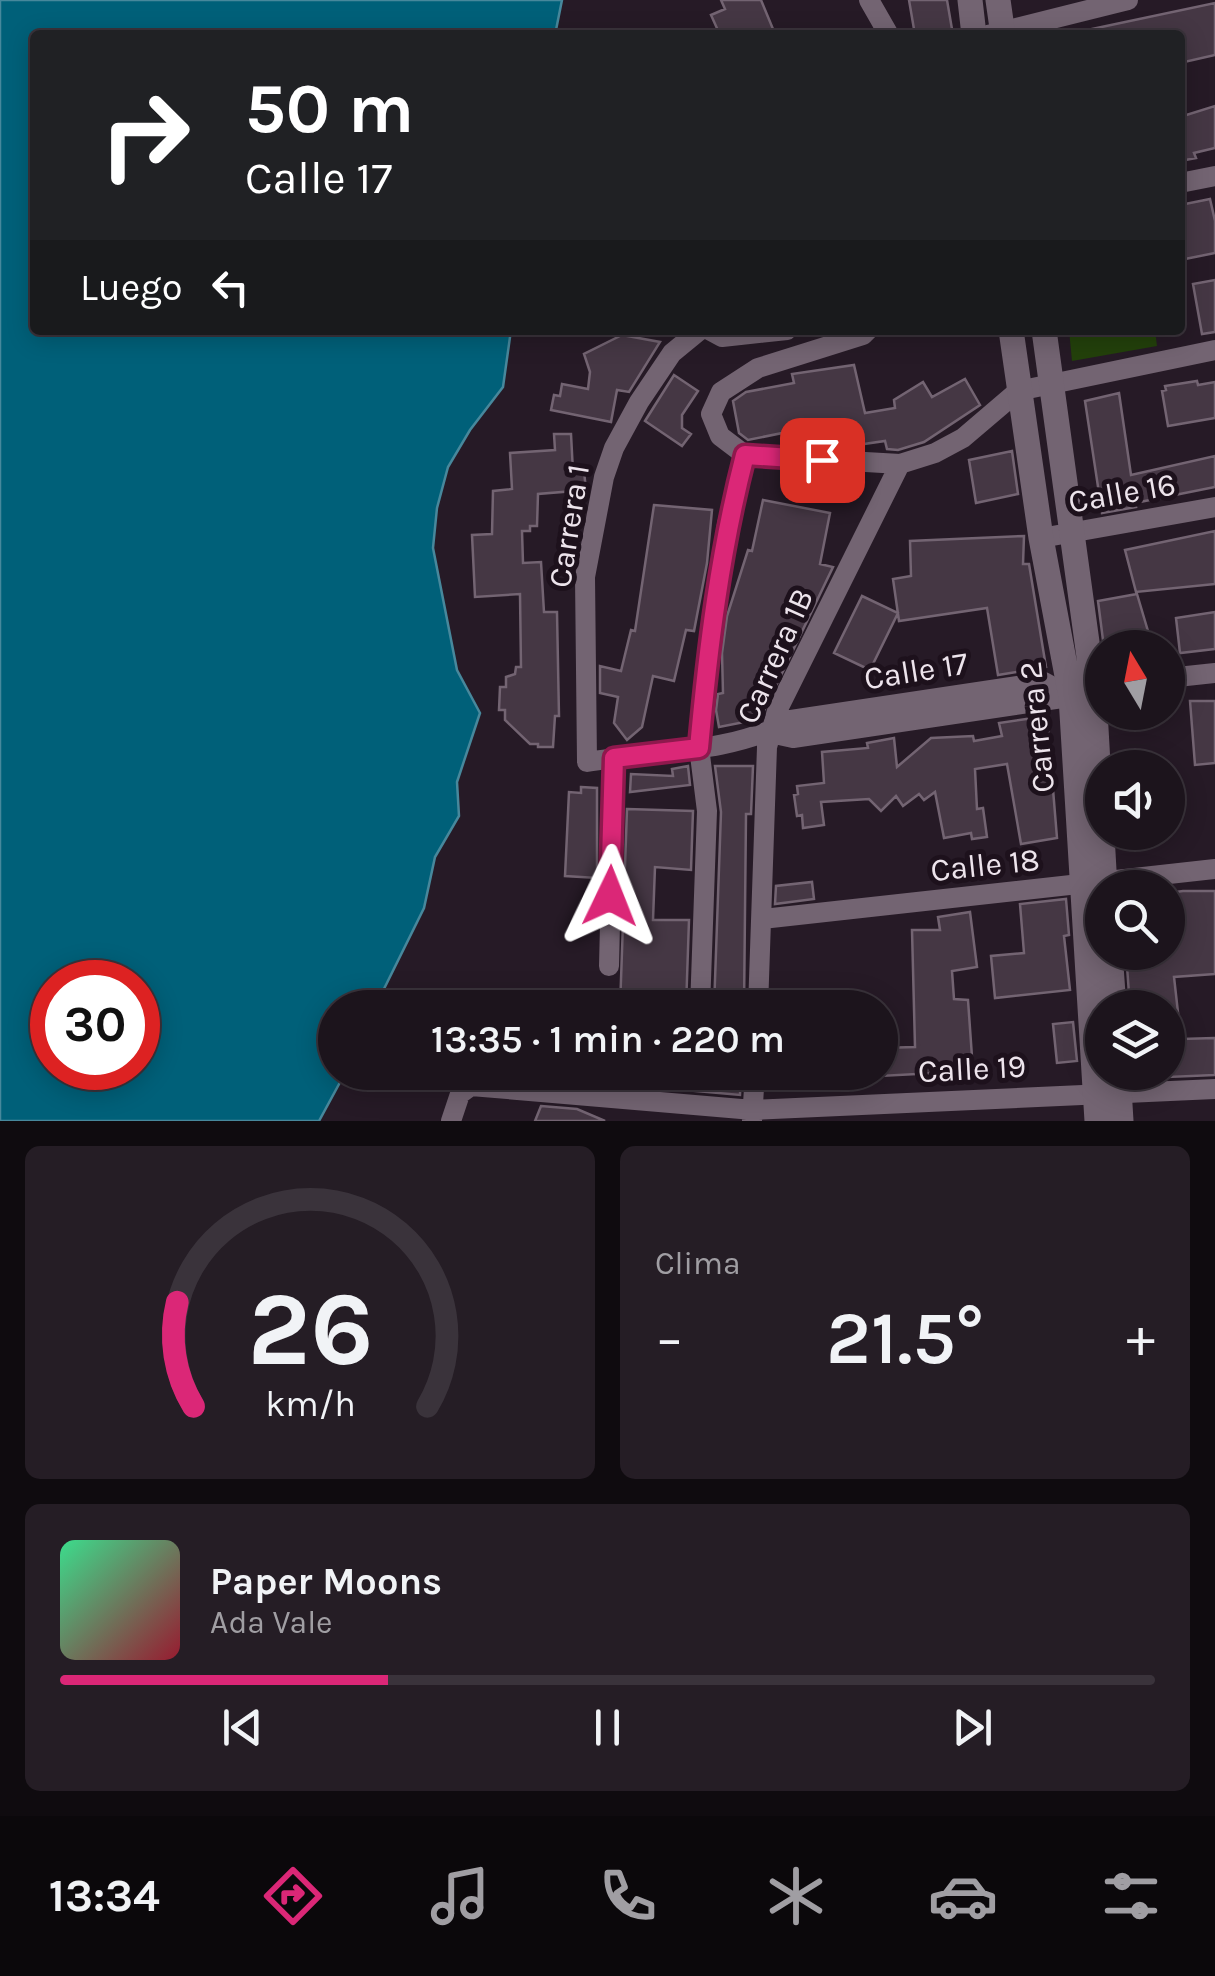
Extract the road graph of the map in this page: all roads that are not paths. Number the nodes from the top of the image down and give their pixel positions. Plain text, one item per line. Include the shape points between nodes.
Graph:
1 (869, 0) edge
2 (970, 0) edge
3 (998, 0) edge
4 (1128, 0) edge
5 (886, 30) edge
6 (973, 30) edge
7 (998, 30) edge
8 (1013, 30) edge
9 (1215, 176) edge
10 (1185, 182) edge
11 (694, 335) edge
12 (863, 335) edge
13 (1012, 335) edge
14 (1045, 335) edge
15 (1215, 350) edge
16 (1051, 384) junction
17 (1018, 391) junction
18 (745, 455) junction
19 (900, 464) junction
20 (1215, 507) edge
21 (1071, 533) junction
22 (1040, 538) junction
23 (1085, 657) edge
24 (1215, 673) edge
25 (1185, 676) edge
26 (1085, 680) edge
27 (1085, 693) edge
28 (1091, 730) edge
29 (770, 732) junction
30 (699, 748) junction
31 (614, 758) junction
32 (587, 762) joint
33 (1215, 869) edge
34 (1097, 870) edge
35 (1185, 873) edge
36 (1085, 885) edge
37 (762, 919) junction
38 (609, 966) dead end
39 (701, 990) edge
40 (759, 990) edge
41 (1185, 1087) edge
42 (1085, 1088) edge
43 (1215, 1088) edge
44 (754, 1090) edge
45 (1110, 1090) edge
46 (1113, 1090) edge
47 (753, 1116) edge
48 (452, 1121) edge
49 (1098, 1121) edge
50 (1121, 1121) edge

1 - 5 street
2 - 6 street
3 - 7 street
4 - 8 street
9 - 10 street
11 - 32 street, Carrera 1 via 672,352 638,402 604,477 586,577
12 - 18 street via 758,368 720,392 712,414 720,436
13 - 17 street, Carrera 2
14 - 16 street, Carrera 2
15 - 16 street
16 - 17 street
16 - 21 street, Carrera 2
17 - 19 street via 963,438
17 - 22 street, Carrera 2
18 - 19 street
18 - 30 street via 727,524
19 - 29 street, Carrera 1B
20 - 21 street, Calle 16
21 - 22 street, Calle 16
21 - 23 street, Carrera 2
22 - 26 street, Carrera 2
24 - 25 street
27 - 29 street, Calle 17 via 942,707 793,738
28 - 34 street, Carrera 2
29 - 30 street, Calle 17
29 - 37 street, Carrera 1B
30 - 31 street, Calle 17
30 - 39 street via 707,812
31 - 32 street, Calle 17
31 - 38 street
33 - 35 street, Calle 18
36 - 37 street, Calle 18
37 - 40 street, Carrera 1B
41 - 43 street, Calle 19
42 - 47 street, Calle 19
44 - 47 street
45 - 49 street, Carrera 2
46 - 50 street, Carrera 2
47 - 48 street, Calle 19 via 466,1088

